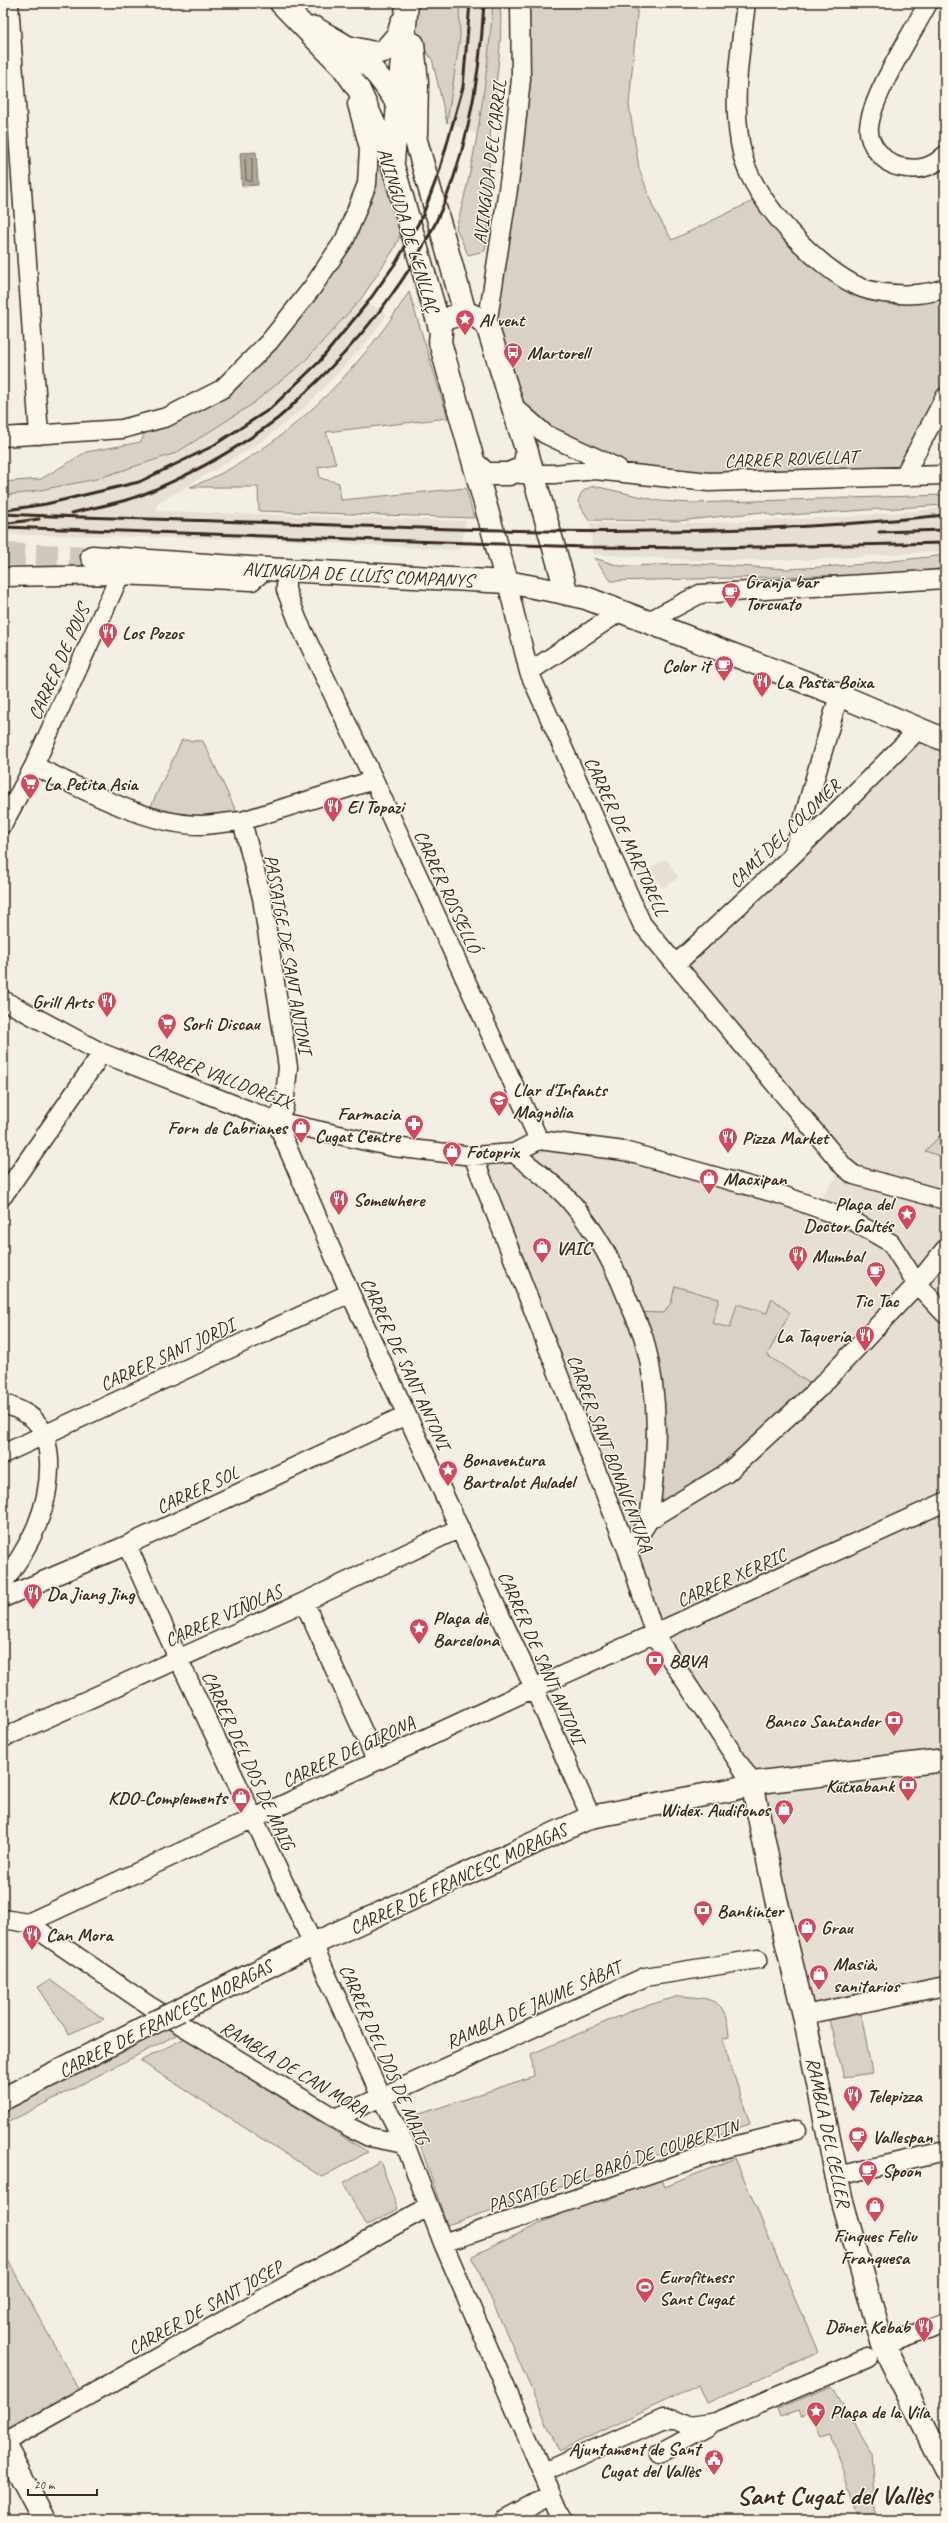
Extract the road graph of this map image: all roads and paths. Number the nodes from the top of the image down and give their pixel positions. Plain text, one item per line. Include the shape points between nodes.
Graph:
1 (9, 3) edge
2 (282, 3) edge
3 (407, 3) edge
4 (520, 3) edge
5 (746, 3) edge
6 (928, 3) edge
7 (344, 57) junction
8 (399, 104) junction
9 (417, 143) junction
10 (945, 155) edge
11 (393, 166) junction
12 (942, 291) edge
13 (465, 313) junction
14 (487, 325) junction
15 (441, 332) junction
16 (945, 397) edge
17 (512, 405) junction
18 (39, 435) junction
19 (3, 437) edge
20 (527, 452) junction
21 (474, 463) junction
22 (533, 473) junction
23 (509, 474) junction
24 (639, 475) junction
25 (945, 475) edge
26 (904, 476) junction
27 (92, 557) tunnel mouth
28 (276, 570) junction
29 (120, 575) junction
30 (3, 577) edge
31 (945, 579) edge
32 (507, 582) junction
33 (567, 594) junction
34 (621, 611) junction
35 (647, 622) junction
36 (529, 672) junction
37 (839, 695) junction
38 (918, 730) junction
39 (945, 740) edge
40 (34, 766) junction
41 (374, 780) junction
42 (242, 820) junction
43 (3, 824) edge
44 (792, 856) junction
45 (676, 964) junction
46 (3, 1000) edge
47 (102, 1053) junction
48 (276, 1122) junction
49 (539, 1140) junction
50 (514, 1153) junction
51 (473, 1156) junction
52 (3, 1196) edge
53 (945, 1200) edge
54 (945, 1249) edge
55 (917, 1284) junction
56 (350, 1293) junction
57 (945, 1314) edge
58 (3, 1403) edge
59 (406, 1415) junction
60 (44, 1434) junction
61 (3, 1454) edge
62 (945, 1502) edge
63 (649, 1520) junction
64 (39, 1523) junction
65 (460, 1528) junction
66 (127, 1545) junction
67 (628, 1552) junction
68 (3, 1566) edge
69 (3, 1583) edge
70 (3, 1598) edge
71 (304, 1602) junction
72 (655, 1635) junction
73 (178, 1658) junction
74 (534, 1688) junction
75 (3, 1738) edge
76 (376, 1760) junction
77 (945, 1760) edge
78 (743, 1786) junction
79 (591, 1817) junction
80 (253, 1819) junction
81 (3, 1919) edge
82 (28, 1923) junction
83 (313, 1944) junction
84 (758, 1959) dead end
85 (945, 1986) edge
86 (804, 2015) junction
87 (380, 2096) junction
88 (3, 2099) edge
89 (335, 2118) junction
90 (797, 2130) dead end
91 (405, 2144) junction
92 (945, 2151) edge
93 (837, 2176) junction
94 (428, 2207) junction
95 (443, 2244) junction
96 (945, 2323) edge
97 (876, 2351) junction
98 (716, 2422) junction
99 (3, 2442) edge
100 (659, 2453) dead end
101 (945, 2468) edge
102 (543, 2472) junction
103 (552, 2494) junction
104 (44, 2520) edge
105 (503, 2520) edge
106 (563, 2520) edge

1 - 18 street
2 - 7 street, AVINGUDA DE L'ENLLAÇ
3 - 7 street via 398,35 384,51
3 - 8 street
3 - 9 street via 417,82
4 - 14 street, AVINGUDA DEL CARRIL via 521,79 511,170
5 - 12 street via 736,83 736,108 743,157 754,186 772,214 832,272 862,288 903,295
6 - 10 street via 878,97 868,129 878,153 893,166 912,169 928,167
7 - 8 street, AVINGUDA DE L'ENLLAÇ via 356,53
7 - 11 street, AVINGUDA DE L'ENLLAÇ
7 - 18 street via 369,148 367,184 345,239 312,288 269,342 222,389 168,417 122,429
8 - 9 street, AVINGUDA DE L'ENLLAÇ
8 - 11 street
9 - 13 street, AVINGUDA DE L'ENLLAÇ
11 - 15 street, AVINGUDA DE L'ENLLAÇ
13 - 14 street via 476,316
13 - 15 street via 453,316
14 - 17 street
15 - 21 street, AVINGUDA DE L'ENLLAÇ via 440,342
16 - 26 street
17 - 20 street
17 - 24 street, CARRER ROVELLAT via 545,434 624,471
18 - 19 street
20 - 22 street
20 - 23 street via 525,463 520,470
21 - 23 street via 486,474
21 - 32 street, AVINGUDA DE L'ENLLAÇ
22 - 23 street, CARRER ROVELLAT
22 - 24 street, CARRER ROVELLAT via 595,470
22 - 33 street
24 - 26 street, CARRER ROVELLAT via 710,482
25 - 26 street, CARRER ROVELLAT
27 - 28 street, AVINGUDA DE LLUÍS COMPANYS
28 - 29 street via 252,581
28 - 32 street, AVINGUDA DE LLUÍS COMPANYS
28 - 41 street, CARRER ROSSELLÓ
29 - 30 street
29 - 40 street, CARRER DE POUS
31 - 35 street via 700,594
32 - 33 street, AVINGUDA DE LLUÍS COMPANYS
32 - 36 street, CARRER DE MARTORELL
33 - 34 street, AVINGUDA DE LLUÍS COMPANYS
34 - 35 street, AVINGUDA DE LLUÍS COMPANYS
34 - 36 street
35 - 37 street, AVINGUDA DE LLUÍS COMPANYS
36 - 45 street, CARRER DE MARTORELL via 642,924
37 - 38 street, AVINGUDA DE LLUÍS COMPANYS
37 - 44 street
38 - 39 street, AVINGUDA DE LLUÍS COMPANYS
38 - 44 street, CAMÍ DEL COLOMER
40 - 42 street via 128,809 170,821 202,825
40 - 43 street
41 - 42 street
41 - 49 street, CARRER ROSSELLÓ
42 - 48 street, PASSATGE DE SANT ANTONI via 262,898 288,1067 284,1107
44 - 45 street, CAMÍ DEL COLOMER
45 - 53 street, CARRER DE MARTORELL via 844,1168 854,1175
46 - 47 street, CARRER VALLDOREIX
47 - 48 street, CARRER VALLDOREIX
47 - 52 street
48 - 51 street, CARRER VALLDOREIX via 393,1147
48 - 56 street, CARRER DE SANT ANTONI
49 - 50 street, CARRER VALLDOREIX
49 - 55 street via 624,1151 782,1195 853,1221 891,1243
50 - 51 street, CARRER VALLDOREIX
50 - 63 street via 551,1182 586,1222 619,1277 643,1338 654,1383 657,1433
51 - 67 street, CARRER SANT BONAVENTURA
54 - 55 street
55 - 57 street
55 - 63 street via 818,1389 727,1473
56 - 59 street, CARRER DE SANT ANTONI
56 - 60 street, CARRER SANT JORDI
58 - 60 street via 37,1422
59 - 65 street, CARRER DE SANT ANTONI
59 - 66 street, CARRER SOL
60 - 61 street, CARRER SANT JORDI
60 - 64 street via 48,1449 48,1484
62 - 72 street, CARRER XERRIC
63 - 67 street
64 - 68 street via 26,1544
64 - 69 street via 22,1556
65 - 71 street, CARRER VIÑOLAS
65 - 74 street, CARRER DE SANT ANTONI
66 - 70 street, CARRER SOL
66 - 73 street, CARRER DEL DOS DE MAIG
67 - 72 street, CARRER SANT BONAVENTURA
71 - 73 street, CARRER VIÑOLAS
71 - 76 street
72 - 74 street, CARRER XERRIC
72 - 78 street, CARRER SANT BONAVENTURA via 732,1753
73 - 75 street, CARRER VIÑOLAS
73 - 80 street, CARRER DEL DOS DE MAIG
74 - 76 street, CARRER DE GIRONA
74 - 79 street, CARRER DE SANT ANTONI
76 - 80 street, CARRER DE GIRONA
77 - 78 street, CARRER DE FRANCESC MORAGAS
78 - 79 street, CARRER DE FRANCESC MORAGAS
78 - 86 street, RAMBLA DEL CELLER via 776,1899
79 - 83 street, CARRER DE FRANCESC MORAGAS
80 - 82 street, CARRER DE GIRONA
80 - 83 street, CARRER DEL DOS DE MAIG
81 - 82 street, RAMBLA DE CAN MORA
82 - 89 street, RAMBLA DE CAN MORA via 148,2005
83 - 87 street, CARRER DEL DOS DE MAIG
83 - 88 street, CARRER DE FRANCESC MORAGAS, bridge
84 - 87 street, RAMBLA DE JAUME SÀBAT via 645,1977
85 - 86 street
86 - 93 street, RAMBLA DEL CELLER
87 - 89 street, RAMBLA DE JAUME SÀBAT
87 - 91 street, CARRER DEL DOS DE MAIG
89 - 91 street, RAMBLA DE CAN MORA via 370,2137
90 - 95 street, PASSATGE DEL BARÓ DE COUBERTIN via 730,2147
91 - 94 street, CARRER DEL DOS DE MAIG
92 - 93 street
93 - 97 street, RAMBLA DEL CELLER
94 - 95 street, CARRER DEL DOS DE MAIG
94 - 99 street, CARRER DE SANT JOSEP
95 - 102 street, CARRER DEL DOS DE MAIG
96 - 97 street
97 - 98 street
97 - 101 street, RAMBLA DEL CELLER
98 - 100 street
98 - 102 street via 691,2426 676,2419 664,2419
99 - 104 street
102 - 103 street, CARRER DEL DOS DE MAIG
103 - 105 street
103 - 106 street, CARRER DEL DOS DE MAIG

